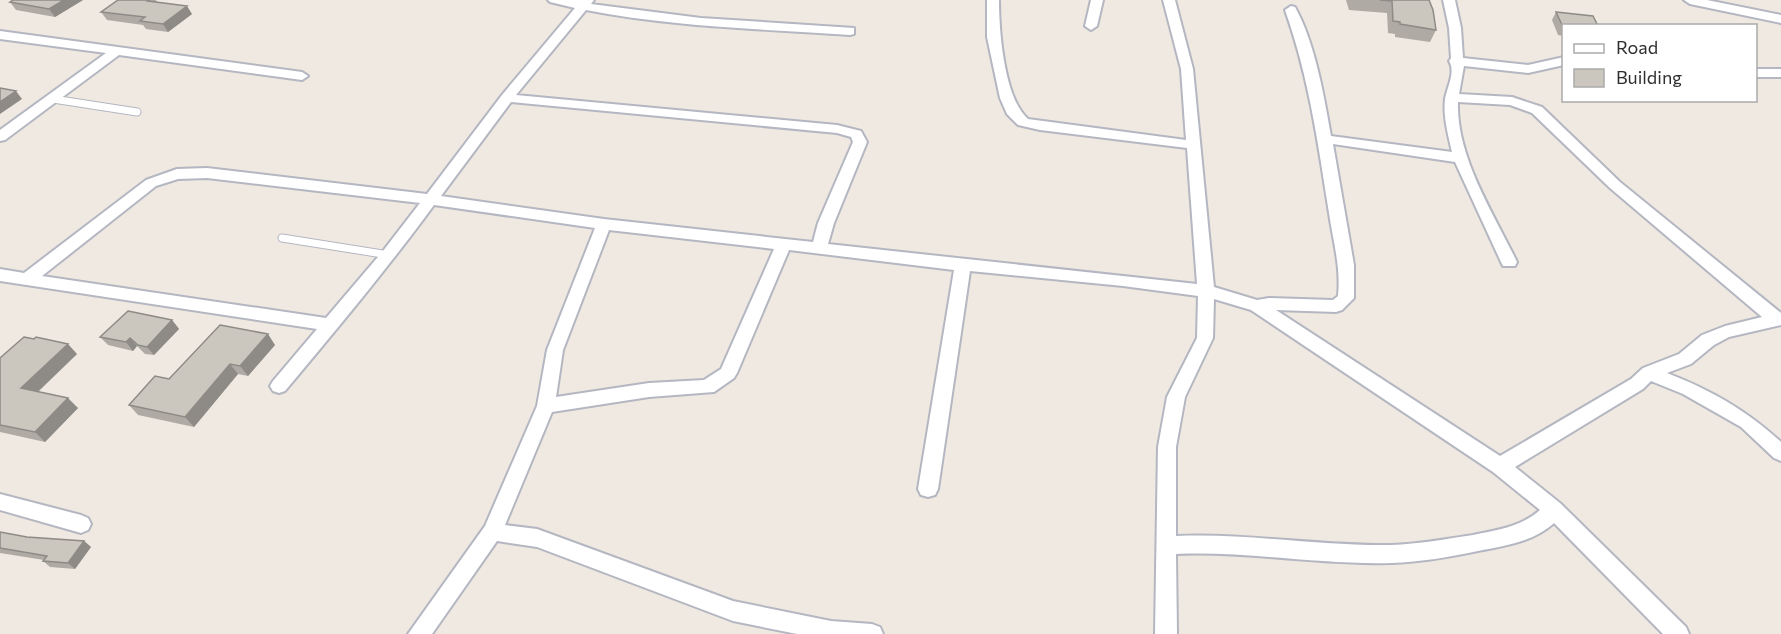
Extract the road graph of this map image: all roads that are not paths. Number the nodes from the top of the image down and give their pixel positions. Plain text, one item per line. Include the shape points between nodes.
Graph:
1 (554, 0) edge
2 (993, 0) edge
3 (1097, 0) edge
4 (1168, 0) edge
5 (1449, 0) edge
6 (1690, 0) edge
7 (586, 3) edge
8 (1291, 10) dead end
9 (1781, 19) edge
10 (1091, 26) dead end
11 (850, 31) dead end
12 (0, 34) edge
13 (118, 50) junction
14 (1455, 61) junction
15 (1562, 61) edge
16 (1757, 73) edge
17 (1781, 73) edge
18 (302, 76) dead end
19 (507, 98) junction
20 (1452, 98) junction
21 (53, 99) junction
22 (137, 112) dead end
23 (0, 137) edge
24 (1325, 139) junction
25 (1195, 145) junction
26 (1460, 158) junction
27 (432, 200) junction
28 (604, 224) junction
29 (282, 238) dead end
30 (784, 244) junction
31 (819, 248) junction
32 (389, 255) junction
33 (1509, 262) dead end
34 (963, 265) junction
35 (0, 275) edge
36 (27, 279) junction
37 (1206, 291) junction
38 (1257, 306) junction
39 (1778, 319) edge
40 (331, 325) junction
41 (1649, 373) junction
42 (279, 386) dead end
43 (546, 406) junction
44 (1747, 422) junction
45 (1781, 436) edge
46 (1781, 453) edge
47 (1500, 466) junction
48 (928, 489) dead end
49 (0, 502) edge
50 (1553, 509) junction
51 (81, 524) dead end
52 (492, 532) junction
53 (1167, 545) junction
54 (831, 632) edge
55 (419, 634) edge
56 (872, 634) edge
57 (1166, 634) edge
58 (1678, 634) edge

1 - 7 street
2 - 25 street via 993,37 1007,98 1014,114 1023,122
3 - 10 street
4 - 25 street via 1188,69
5 - 14 street via 1455,28
6 - 9 street
7 - 11 street via 667,18
7 - 19 street
8 - 24 street via 1312,69
12 - 13 street
13 - 18 street
13 - 21 street
14 - 15 street via 1528,69
14 - 20 street via 1458,71
16 - 17 street
19 - 27 street
19 - 31 street via 837,129 856,134 860,142
20 - 26 street via 1451,119
20 - 39 street via 1512,101 1537,110 1615,185
21 - 22 lane
21 - 23 street
24 - 26 street
24 - 38 street via 1346,250 1346,298 1336,306
25 - 37 street
26 - 33 street
27 - 28 street
27 - 32 street
27 - 36 street via 207,173 177,174 151,183
28 - 30 street
28 - 43 street via 555,350
29 - 32 lane
30 - 31 street
30 - 43 street via 728,373 708,387 649,390
31 - 34 street
32 - 40 street
34 - 37 street
34 - 48 street
35 - 36 street
36 - 40 street
37 - 38 street
37 - 53 street via 1205,338 1176,397 1167,447
38 - 47 street
39 - 41 street via 1725,332 1708,340 1685,360
40 - 42 street
41 - 44 street via 1689,389
41 - 47 street
43 - 52 street
44 - 45 street
44 - 46 street
47 - 50 street
49 - 51 street
50 - 53 street via 1544,522 1525,532 1440,550 1391,554 1224,544
50 - 58 street
52 - 54 street via 537,538 733,611
52 - 55 street
53 - 57 street
54 - 56 street

